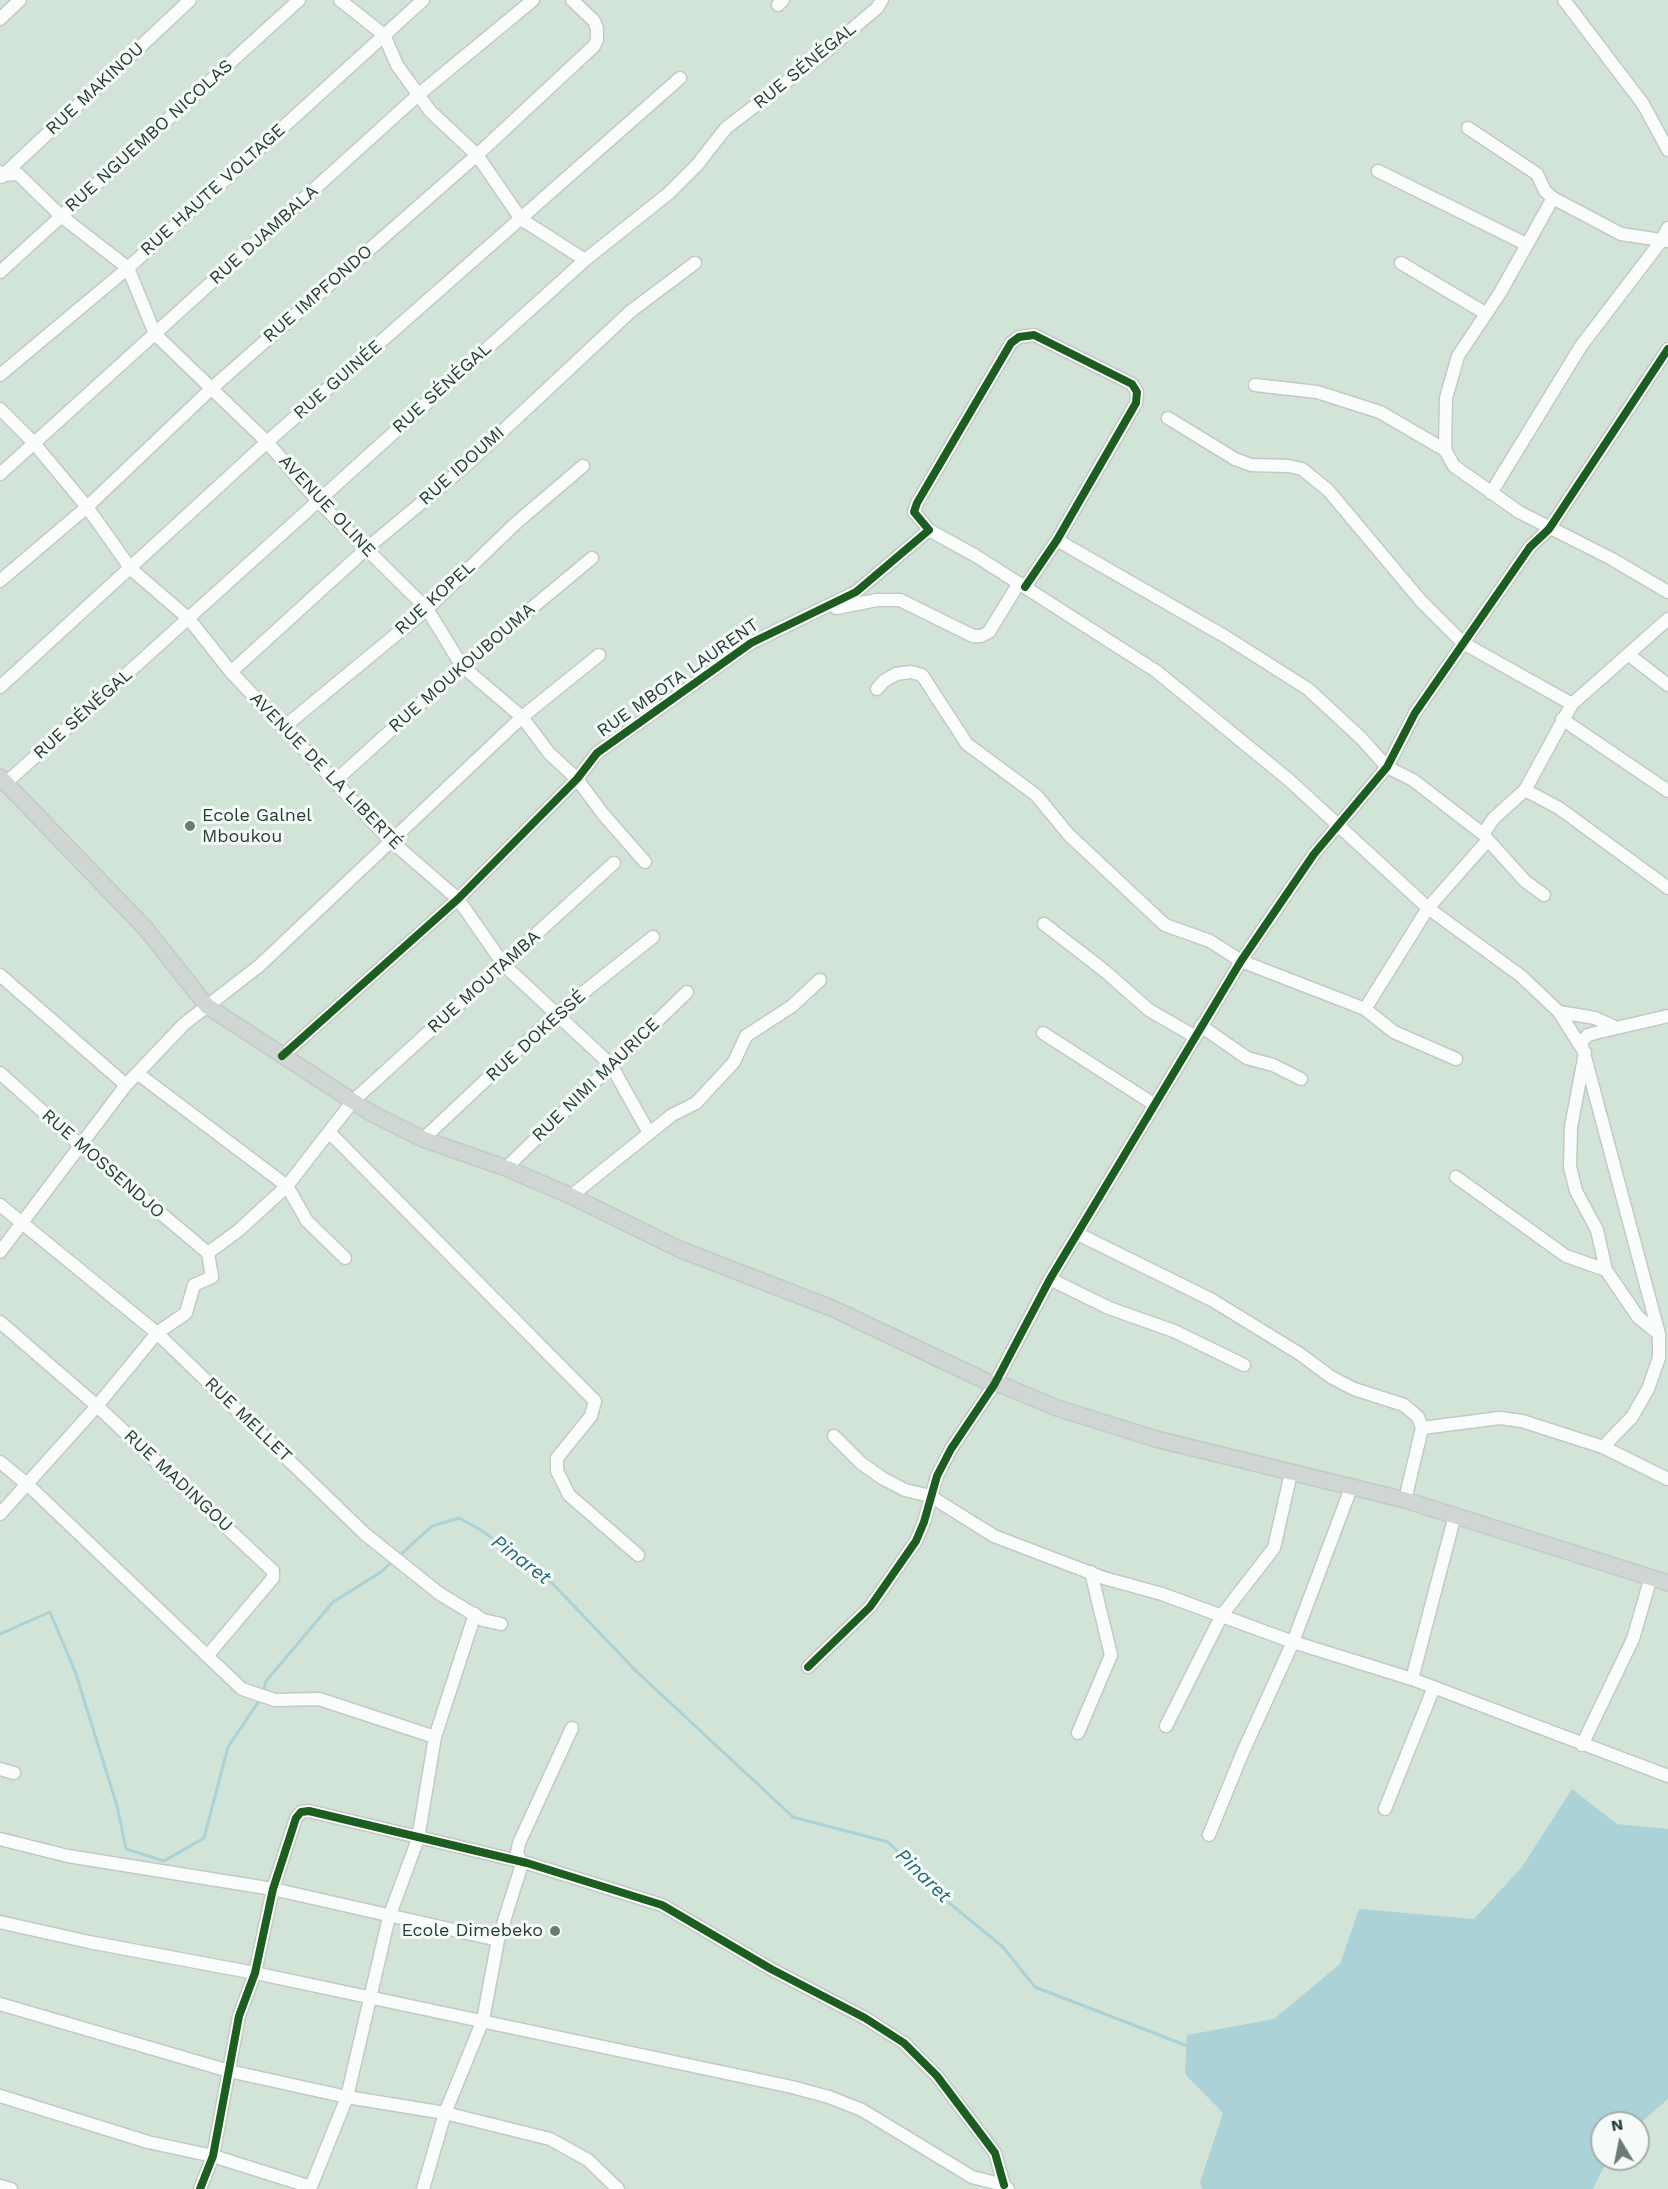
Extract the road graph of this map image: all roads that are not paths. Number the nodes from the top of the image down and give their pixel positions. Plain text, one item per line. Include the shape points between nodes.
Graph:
1 (20, 0) edge
2 (299, 0) edge
3 (340, 0) edge
4 (423, 0) edge
5 (533, 0) edge
6 (572, 0) edge
7 (882, 0) edge
8 (1564, 0) edge
9 (184, 2) edge
10 (0, 19) edge
11 (384, 35) junction
12 (680, 78) dead end
13 (418, 95) junction
14 (1468, 128) dead end
15 (1668, 150) edge
16 (477, 155) junction
17 (1378, 171) dead end
18 (1, 175) edge
19 (1553, 198) junction
20 (61, 216) junction
21 (521, 219) junction
22 (1668, 228) edge
23 (1665, 241) edge
24 (1526, 244) junction
25 (585, 260) junction
26 (695, 263) dead end
27 (1401, 263) dead end
28 (128, 268) junction
29 (0, 272) edge
30 (1485, 314) junction
31 (155, 333) junction
32 (1668, 349) edge
33 (0, 375) edge
34 (1254, 385) dead end
35 (212, 388) junction
36 (0, 409) edge
37 (1168, 418) dead end
38 (33, 442) junction
39 (267, 442) junction
40 (1445, 450) junction
41 (583, 466) dead end
42 (0, 474) edge
43 (1491, 493) junction
44 (317, 500) junction
45 (87, 507) junction
46 (928, 530) junction
47 (1549, 530) junction
48 (1057, 540) junction
49 (366, 549) junction
50 (592, 558) dead end
51 (131, 569) junction
52 (0, 580) edge
53 (1022, 585) junction
54 (1668, 592) edge
55 (427, 609) junction
56 (822, 610) junction
57 (189, 619) junction
58 (1668, 619) edge
59 (1463, 643) junction
60 (599, 655) dead end
61 (1629, 655) junction
62 (462, 666) junction
63 (231, 672) junction
64 (1668, 685) edge
65 (0, 687) edge
66 (877, 689) dead end
67 (1572, 704) junction
68 (522, 717) junction
69 (1562, 719) junction
70 (284, 727) junction
71 (1387, 767) junction
72 (578, 779) junction
73 (3, 780) edge
74 (334, 781) junction
75 (1525, 790) junction
76 (1668, 791) edge
77 (1341, 825) junction
78 (1485, 837) junction
79 (391, 841) junction
80 (645, 862) dead end
81 (614, 863) dead end
82 (1668, 888) edge
83 (1544, 895) dead end
84 (458, 899) junction
85 (1428, 908) junction
86 (1044, 924) dead end
87 (653, 937) dead end
88 (1241, 961) junction
89 (504, 965) junction
90 (0, 975) edge
91 (820, 980) dead end
92 (687, 992) dead end
93 (207, 1006) junction
94 (1365, 1009) junction
95 (1559, 1012) junction
96 (555, 1015) junction
97 (1668, 1016) edge
98 (1617, 1028) junction
99 (1198, 1031) junction
100 (1043, 1033) dead end
101 (1585, 1053) junction
102 (282, 1056) junction
103 (1456, 1059) dead end
104 (611, 1065) junction
105 (0, 1073) edge
106 (137, 1073) junction
107 (1301, 1079) dead end
108 (126, 1085) junction
109 (353, 1101) junction
110 (1155, 1105) junction
111 (329, 1132) junction
112 (649, 1133) junction
113 (423, 1139) junction
114 (81, 1146) junction
115 (506, 1168) junction
116 (1456, 1177) dead end
117 (287, 1186) junction
118 (571, 1196) junction
119 (0, 1205) edge
120 (22, 1225) junction
121 (1078, 1234) junction
122 (0, 1252) edge
123 (208, 1253) junction
124 (345, 1258) dead end
125 (1606, 1270) junction
126 (1050, 1279) junction
127 (0, 1322) edge
128 (157, 1333) junction
129 (1659, 1334) junction
130 (1244, 1365) dead end
131 (994, 1385) junction
132 (97, 1406) junction
133 (1422, 1428) junction
134 (834, 1436) dead end
135 (1603, 1447) junction
136 (0, 1462) edge
137 (1291, 1473) junction
138 (1668, 1479) edge
139 (27, 1484) junction
140 (1351, 1488) junction
141 (930, 1496) junction
142 (1405, 1500) junction
143 (0, 1514) edge
144 (1455, 1515) junction
145 (638, 1555) dead end
146 (1091, 1572) junction
147 (1651, 1577) junction
148 (1668, 1583) edge
149 (475, 1614) junction
150 (1222, 1615) junction
151 (501, 1624) dead end
152 (1293, 1642) junction
153 (208, 1655) junction
154 (808, 1667) dead end
155 (1412, 1679) junction
156 (1434, 1687) junction
157 (1166, 1726) dead end
158 (572, 1728) dead end
159 (1078, 1733) dead end
160 (435, 1737) junction
161 (1582, 1745) junction
162 (0, 1769) edge
163 (14, 1773) dead end
164 (1668, 1776) edge
165 (1385, 1809) dead end
166 (1209, 1835) dead end
167 (0, 1839) edge
168 (418, 1839) junction
169 (522, 1864) junction
170 (273, 1889) junction
171 (389, 1917) junction
172 (0, 1922) edge
173 (498, 1940) junction
174 (255, 1973) junction
175 (370, 1998) junction
176 (0, 2004) edge
177 (483, 2020) junction
178 (229, 2071) junction
179 (0, 2096) edge
180 (347, 2097) junction
181 (445, 2113) junction
182 (213, 2156) junction
183 (0, 2186) edge
184 (1006, 2187) edge
185 (310, 2188) edge
186 (10, 2189) edge
187 (200, 2189) edge
188 (423, 2189) edge
189 (618, 2189) edge

1 - 10 street
2 - 20 street, RUE NGUEMBO NICOLAS
3 - 11 street
4 - 11 street, RUE HAUTE VOLTAGE
5 - 13 street, RUE DJAMBALA
6 - 16 street, RUE IMPFONDO via 594,21 597,40
7 - 25 street, RUE SÉNÉGAL via 824,53 726,128 669,193
8 - 15 street via 1644,104
9 - 18 street, RUE MAKINOU
11 - 13 street via 397,66
11 - 28 street, RUE HAUTE VOLTAGE
12 - 21 street, RUE GUINÉE
13 - 16 street
13 - 31 street, RUE DJAMBALA
14 - 19 street via 1537,174
16 - 21 street
16 - 35 street, RUE IMPFONDO
17 - 24 street
18 - 20 street, AVENUE OLINE via 18,174
19 - 23 street via 1621,234
19 - 24 street
20 - 28 street, AVENUE OLINE
20 - 29 street, RUE NGUEMBO NICOLAS
21 - 25 street
21 - 39 street, RUE GUINÉE
22 - 23 street
23 - 43 street via 1581,346
24 - 30 street
25 - 44 street, RUE SÉNÉGAL
26 - 49 street, RUE IDOUMI via 622,319 462,468
27 - 30 street
28 - 31 street, AVENUE OLINE
28 - 33 street, RUE HAUTE VOLTAGE
30 - 40 street via 1463,346 1450,376
31 - 35 street, AVENUE OLINE
31 - 38 street, RUE DJAMBALA
32 - 47 street
34 - 40 street via 1317,392 1364,406
35 - 39 street, AVENUE OLINE
35 - 45 street, RUE IMPFONDO
36 - 38 street, AVENUE DE LA LIBERTÉ
37 - 59 street via 1235,459 1251,465 1302,469 1328,490 1421,602
38 - 42 street, RUE DJAMBALA
38 - 45 street, AVENUE DE LA LIBERTÉ
39 - 44 street, AVENUE OLINE
39 - 51 street, RUE GUINÉE
40 - 43 street via 1454,466
41 - 55 street, RUE KOPEL
43 - 47 street
44 - 49 street, AVENUE OLINE
44 - 57 street, RUE SÉNÉGAL
45 - 51 street, AVENUE DE LA LIBERTÉ
45 - 52 street, RUE IMPFONDO
46 - 48 street via 914,512 917,503 1011,343 1019,337 1034,335 1132,384 1137,392 1136,403
46 - 53 street
46 - 56 street, RUE MBOTA LAURENT via 856,592
47 - 54 street
47 - 59 street via 1530,547
48 - 53 street
48 - 71 street via 1308,689
49 - 55 street, AVENUE OLINE
49 - 63 street, RUE IDOUMI
50 - 62 street, RUE MOUKOUBOUMA
51 - 57 street, AVENUE DE LA LIBERTÉ
51 - 65 street, RUE GUINÉE
53 - 56 street via 989,632 981,636 973,636 900,600
53 - 77 street via 1156,671
55 - 62 street, AVENUE OLINE
55 - 70 street, RUE KOPEL
56 - 72 street, RUE MBOTA LAURENT via 751,642 597,753
57 - 63 street, AVENUE DE LA LIBERTÉ
57 - 73 street, RUE SÉNÉGAL
58 - 61 street
59 - 67 street
59 - 71 street via 1416,713
60 - 68 street
61 - 64 street
61 - 67 street
62 - 68 street, AVENUE OLINE
62 - 74 street, RUE MOUKOUBOUMA
63 - 70 street, AVENUE DE LA LIBERTÉ
66 - 88 street via 896,674 922,675 967,744 1036,795 1069,835 1150,914 1165,925 1210,941
67 - 69 street
68 - 72 street, AVENUE OLINE via 549,753
68 - 79 street
69 - 75 street
69 - 76 street
70 - 74 street, AVENUE DE LA LIBERTÉ
71 - 77 street
71 - 78 street via 1413,780
72 - 80 street, AVENUE OLINE
72 - 84 street, RUE MBOTA LAURENT
73 - 93 main road via 146,929
74 - 79 street, AVENUE DE LA LIBERTÉ
75 - 78 street via 1494,818
75 - 82 street via 1559,808
77 - 85 street
77 - 88 street via 1314,854
78 - 83 street via 1525,881
78 - 85 street
79 - 84 street, AVENUE DE LA LIBERTÉ
79 - 93 street via 259,966
81 - 89 street, RUE MOUTAMBA
84 - 89 street, AVENUE DE LA LIBERTÉ
84 - 102 street, RUE MBOTA LAURENT
85 - 94 street
85 - 95 street via 1521,976
86 - 99 street via 1149,1010
87 - 96 street, RUE DOKESSÉ
88 - 94 street
88 - 99 street
89 - 96 street, AVENUE DE LA LIBERTÉ
89 - 109 street, RUE MOUTAMBA
90 - 108 street
91 - 112 street via 792,1006 746,1036 734,1062 696,1103
92 - 104 street, RUE NIMI MAURICE
93 - 102 main road
93 - 106 street
94 - 103 street via 1394,1032
95 - 98 street via 1595,1018
95 - 101 street
96 - 104 street, AVENUE DE LA LIBERTÉ
96 - 113 street, RUE DOKESSÉ
97 - 98 street
98 - 101 street via 1588,1035 1581,1042
99 - 107 street via 1247,1058
99 - 110 street
100 - 110 street
101 - 125 street via 1571,1127 1570,1167 1576,1191 1597,1230
101 - 129 street
102 - 109 main road
104 - 112 street, AVENUE DE LA LIBERTÉ
104 - 115 street, RUE NIMI MAURICE
105 - 114 street, RUE MOSSENDJO
106 - 108 street
106 - 117 street
108 - 114 street
109 - 111 street, RUE MOUTAMBA
109 - 113 main road
110 - 121 street
111 - 117 street, RUE MOUTAMBA
111 - 145 street via 595,1401 591,1416 557,1458 556,1471 570,1495
112 - 118 street
113 - 115 main road
114 - 120 street
114 - 123 street, RUE MOSSENDJO
115 - 118 main road
116 - 125 street via 1566,1256
117 - 123 street, RUE MOUTAMBA
117 - 124 street via 307,1221
118 - 131 main road via 679,1249 834,1309
119 - 120 street, RUE MELLET
120 - 122 street
120 - 128 street, RUE MELLET
121 - 126 street
121 - 133 street via 1212,1300 1331,1377 1412,1410
123 - 128 street via 212,1277 194,1285 186,1313
125 - 129 street via 1638,1317
126 - 130 street
126 - 131 street
127 - 132 street, RUE MADINGOU
128 - 132 street
128 - 149 street, RUE MELLET via 365,1534 440,1594
129 - 135 street via 1659,1358 1648,1389 1632,1417
131 - 137 main road via 1156,1439
131 - 141 street via 951,1449
132 - 139 street
132 - 153 street, RUE MADINGOU via 273,1571 273,1578
133 - 135 street via 1511,1419
133 - 142 street
134 - 141 street via 882,1478 905,1490
135 - 138 street
136 - 139 street
137 - 140 main road
137 - 150 street via 1274,1548
139 - 143 street
139 - 153 street
140 - 142 main road
140 - 152 street
141 - 146 street via 994,1536
141 - 154 street via 916,1541 870,1608
142 - 144 main road
144 - 147 main road
144 - 155 street
146 - 150 street
146 - 159 street via 1111,1655
147 - 148 main road
147 - 161 street via 1633,1639
149 - 151 street, RUE MELLET
149 - 160 street
150 - 152 street
150 - 157 street
152 - 155 street
152 - 166 street
153 - 160 street via 242,1689 275,1700 319,1699
155 - 156 street
156 - 161 street
156 - 165 street
158 - 169 street via 519,1843 517,1853
160 - 168 street
161 - 164 street
162 - 163 street
167 - 170 street via 68,1856
168 - 169 street
168 - 170 street via 301,1812
168 - 171 street
169 - 173 street
169 - 184 street via 662,1905 903,2043 937,2076 995,2153
170 - 171 street
170 - 174 street
171 - 173 street
171 - 175 street
172 - 174 street
173 - 177 street
174 - 175 street
174 - 178 street via 239,2016
175 - 177 street
175 - 180 street
176 - 178 street
177 - 181 street
177 - 184 street via 829,2097 885,2123 972,2177
178 - 180 street
178 - 182 street
179 - 182 street via 148,2142
180 - 181 street
180 - 185 street
181 - 188 street
181 - 189 street via 550,2139 588,2160
182 - 185 street
182 - 187 street
183 - 186 street

